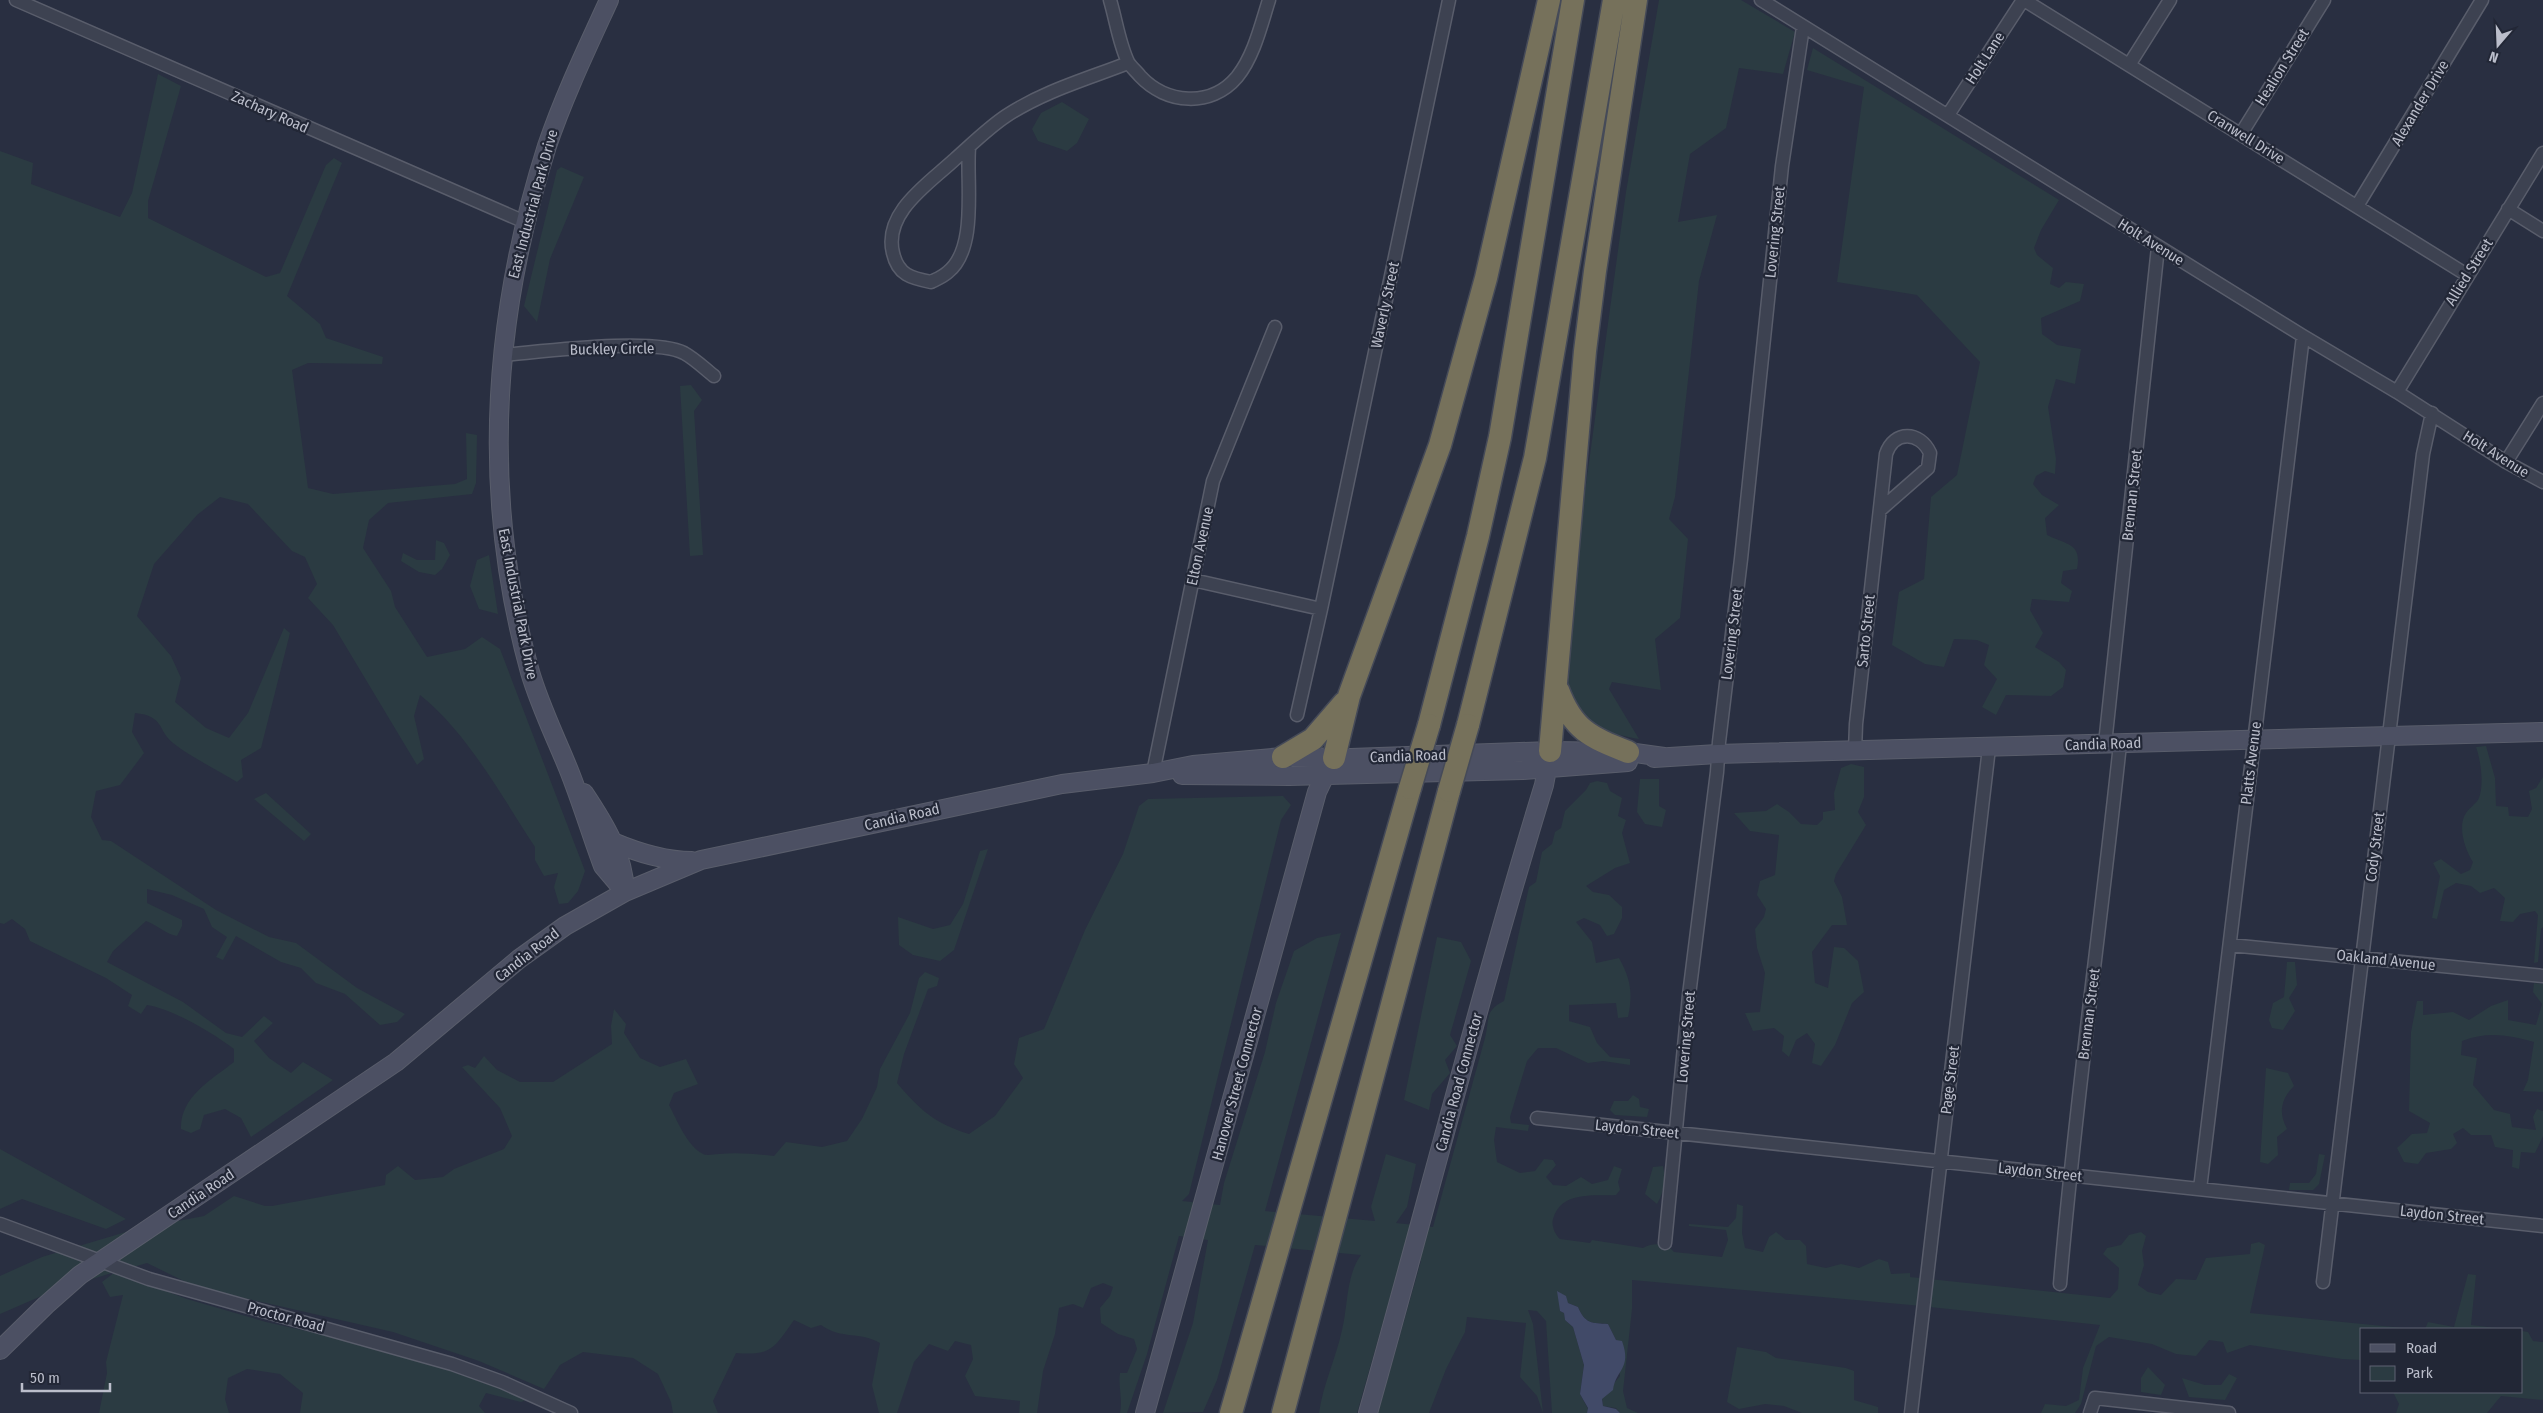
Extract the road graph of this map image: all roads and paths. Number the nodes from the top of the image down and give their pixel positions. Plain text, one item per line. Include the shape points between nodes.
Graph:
1 (16, 0) edge
2 (609, 0) edge
3 (1110, 0) edge
4 (1269, 0) edge
5 (1449, 0) edge
6 (1549, 0) edge
7 (1573, 0) edge
8 (1614, 0) edge
9 (1636, 0) edge
10 (1760, 0) edge
11 (2024, 0) edge
12 (2170, 0) edge
13 (2324, 0) edge
14 (2482, 0) edge
15 (1803, 27) junction
16 (1128, 63) junction
17 (2129, 65) junction
18 (1948, 115) junction
19 (2241, 134) junction
20 (969, 148) junction
21 (2543, 153) edge
22 (2357, 206) junction
23 (2508, 209) junction
24 (525, 222) junction
25 (2543, 231) edge
26 (2158, 246) junction
27 (2467, 274) junction
28 (1275, 327) dead end
29 (2303, 336) junction
30 (502, 356) junction
31 (714, 376) dead end
32 (2397, 392) junction
33 (2543, 403) edge
34 (2432, 414) junction
35 (2506, 462) junction
36 (2543, 482) edge
37 (1880, 510) junction
38 (1193, 580) junction
39 (1321, 610) junction
40 (1557, 688) junction
41 (1349, 696) junction
42 (1296, 715) dead end
43 (2543, 732) edge
44 (2388, 736) junction
45 (2253, 740) junction
46 (2112, 744) junction
47 (1989, 748) junction
48 (1628, 752) junction
49 (1855, 752) junction
50 (1717, 754) junction
51 (1283, 757) junction
52 (1664, 757) junction
53 (1549, 760) junction
54 (1329, 766) junction
55 (569, 769) junction
56 (1153, 773) junction
57 (613, 842) junction
58 (701, 860) junction
59 (625, 892) junction
60 (2230, 945) junction
61 (2362, 957) junction
62 (2543, 976) edge
63 (1537, 1118) dead end
64 (1677, 1133) junction
65 (1940, 1161) junction
66 (2069, 1175) junction
67 (2200, 1189) junction
68 (2332, 1203) junction
69 (0, 1224) edge
70 (2543, 1226) edge
71 (1665, 1243) dead end
72 (100, 1261) junction
73 (2323, 1282) dead end
74 (2060, 1284) dead end
75 (0, 1350) edge
76 (2213, 1412) edge
77 (571, 1413) edge
78 (1145, 1413) edge
79 (1231, 1413) edge
80 (1283, 1413) edge
81 (1368, 1413) edge
82 (1911, 1413) edge
83 (2090, 1413) edge
84 (2229, 1413) edge

1 - 24 street, Zachary Road
2 - 24 main road, East Industrial Park Drive via 559,114
3 - 16 street
4 - 16 street via 1244,67 1237,77 1216,93 1198,98 1164,95 1152,89
5 - 39 street, Waverly Street
6 - 41 highway via 1486,278 1440,444
7 - 79 highway, bridge via 1500,437 1478,536 1428,725
8 - 80 highway, bridge via 1535,458 1468,725
9 - 40 highway via 1585,351
10 - 15 street, Holt Avenue
11 - 17 street, Cranwell Drive
11 - 18 street, Holt Lane
12 - 17 street
13 - 19 street, Healion Street
14 - 22 street, Alexander Drive
15 - 18 street, Holt Avenue
15 - 50 street, Lovering Street via 1782,166
16 - 20 street via 1030,102 1005,116
17 - 19 street, Cranwell Drive
18 - 26 street, Holt Avenue
19 - 22 street, Cranwell Drive
20 - 20 street via 905,207 894,224 890,244 895,265 910,278 932,282 950,272 960,256 968,216
21 - 23 street, Allied Street
22 - 27 street, Cranwell Drive
23 - 25 street
23 - 27 street, Allied Street
24 - 30 main road, East Industrial Park Drive
26 - 29 street, Holt Avenue
26 - 46 street, Brennan Street
27 - 32 street, Allied Street
28 - 38 street, Elton Avenue via 1213,481
29 - 32 street, Holt Avenue
29 - 45 street, Platts Avenue
30 - 31 street, Buckley Circle via 578,349 656,348 684,353
30 - 55 main road, East Industrial Park Drive via 498,467 506,554 530,671 549,727
32 - 34 street, Holt Avenue
33 - 35 street
34 - 35 street, Holt Avenue
34 - 44 street, Cody Street via 2423,454
35 - 36 street, Holt Avenue
37 - 37 street, Sarto Street via 1928,468 1930,453 1922,440 1900,437 1888,447
37 - 49 street, Sarto Street
38 - 39 street
38 - 56 street, Elton Avenue
39 - 42 street, Waverly Street
40 - 48 highway via 1569,715 1580,729
40 - 53 highway
41 - 51 highway via 1313,739
41 - 54 highway
43 - 44 main road, Candia Road
44 - 45 main road, Candia Road
44 - 61 street, Cody Street
45 - 46 main road, Candia Road
45 - 60 street, Platts Avenue
46 - 47 main road, Candia Road
46 - 66 street, Brennan Street via 2090,1014
47 - 49 main road, Candia Road
47 - 65 street, Page Street
48 - 52 main road, Candia Road
48 - 53 main road, Candia Road
49 - 50 main road, Candia Road
50 - 52 main road, Candia Road
50 - 64 street, Lovering Street via 1718,772 1690,995
51 - 54 main road, Candia Road
51 - 56 main road, Candia Road via 1193,765
52 - 53 main road, Candia Road via 1627,763
53 - 54 main road, Candia Road
53 - 81 main road, Candia Road Connector
54 - 56 main road, Candia Road via 1194,776
54 - 78 main road, Hanover Street Connector via 1317,792
55 - 57 main road, East Industrial Park Drive
55 - 59 main road, East Industrial Park Drive via 603,866
56 - 58 main road, Candia Road via 1053,785
57 - 58 main road via 671,861
57 - 59 main road, East Industrial Park Drive via 624,874
58 - 59 main road, Candia Road
59 - 72 main road, Candia Road via 596,906 535,947 417,1046 357,1090
60 - 61 street, Oakland Avenue
60 - 67 street, Platts Avenue
61 - 62 street, Oakland Avenue
61 - 68 street, Cody Street
63 - 64 street, Laydon Street
64 - 65 street, Laydon Street
64 - 71 street, Lovering Street
65 - 66 street, Laydon Street
65 - 82 street, Page Street
66 - 67 street, Laydon Street
66 - 74 street, Brennan Street
67 - 68 street, Laydon Street
68 - 70 street, Laydon Street
68 - 73 street, Cody Street
69 - 72 street, Proctor Road
72 - 75 main road, Candia Road via 60,1291
72 - 77 street, Proctor Road via 149,1278 452,1364
76 - 83 street via 2095,1398
76 - 84 street

